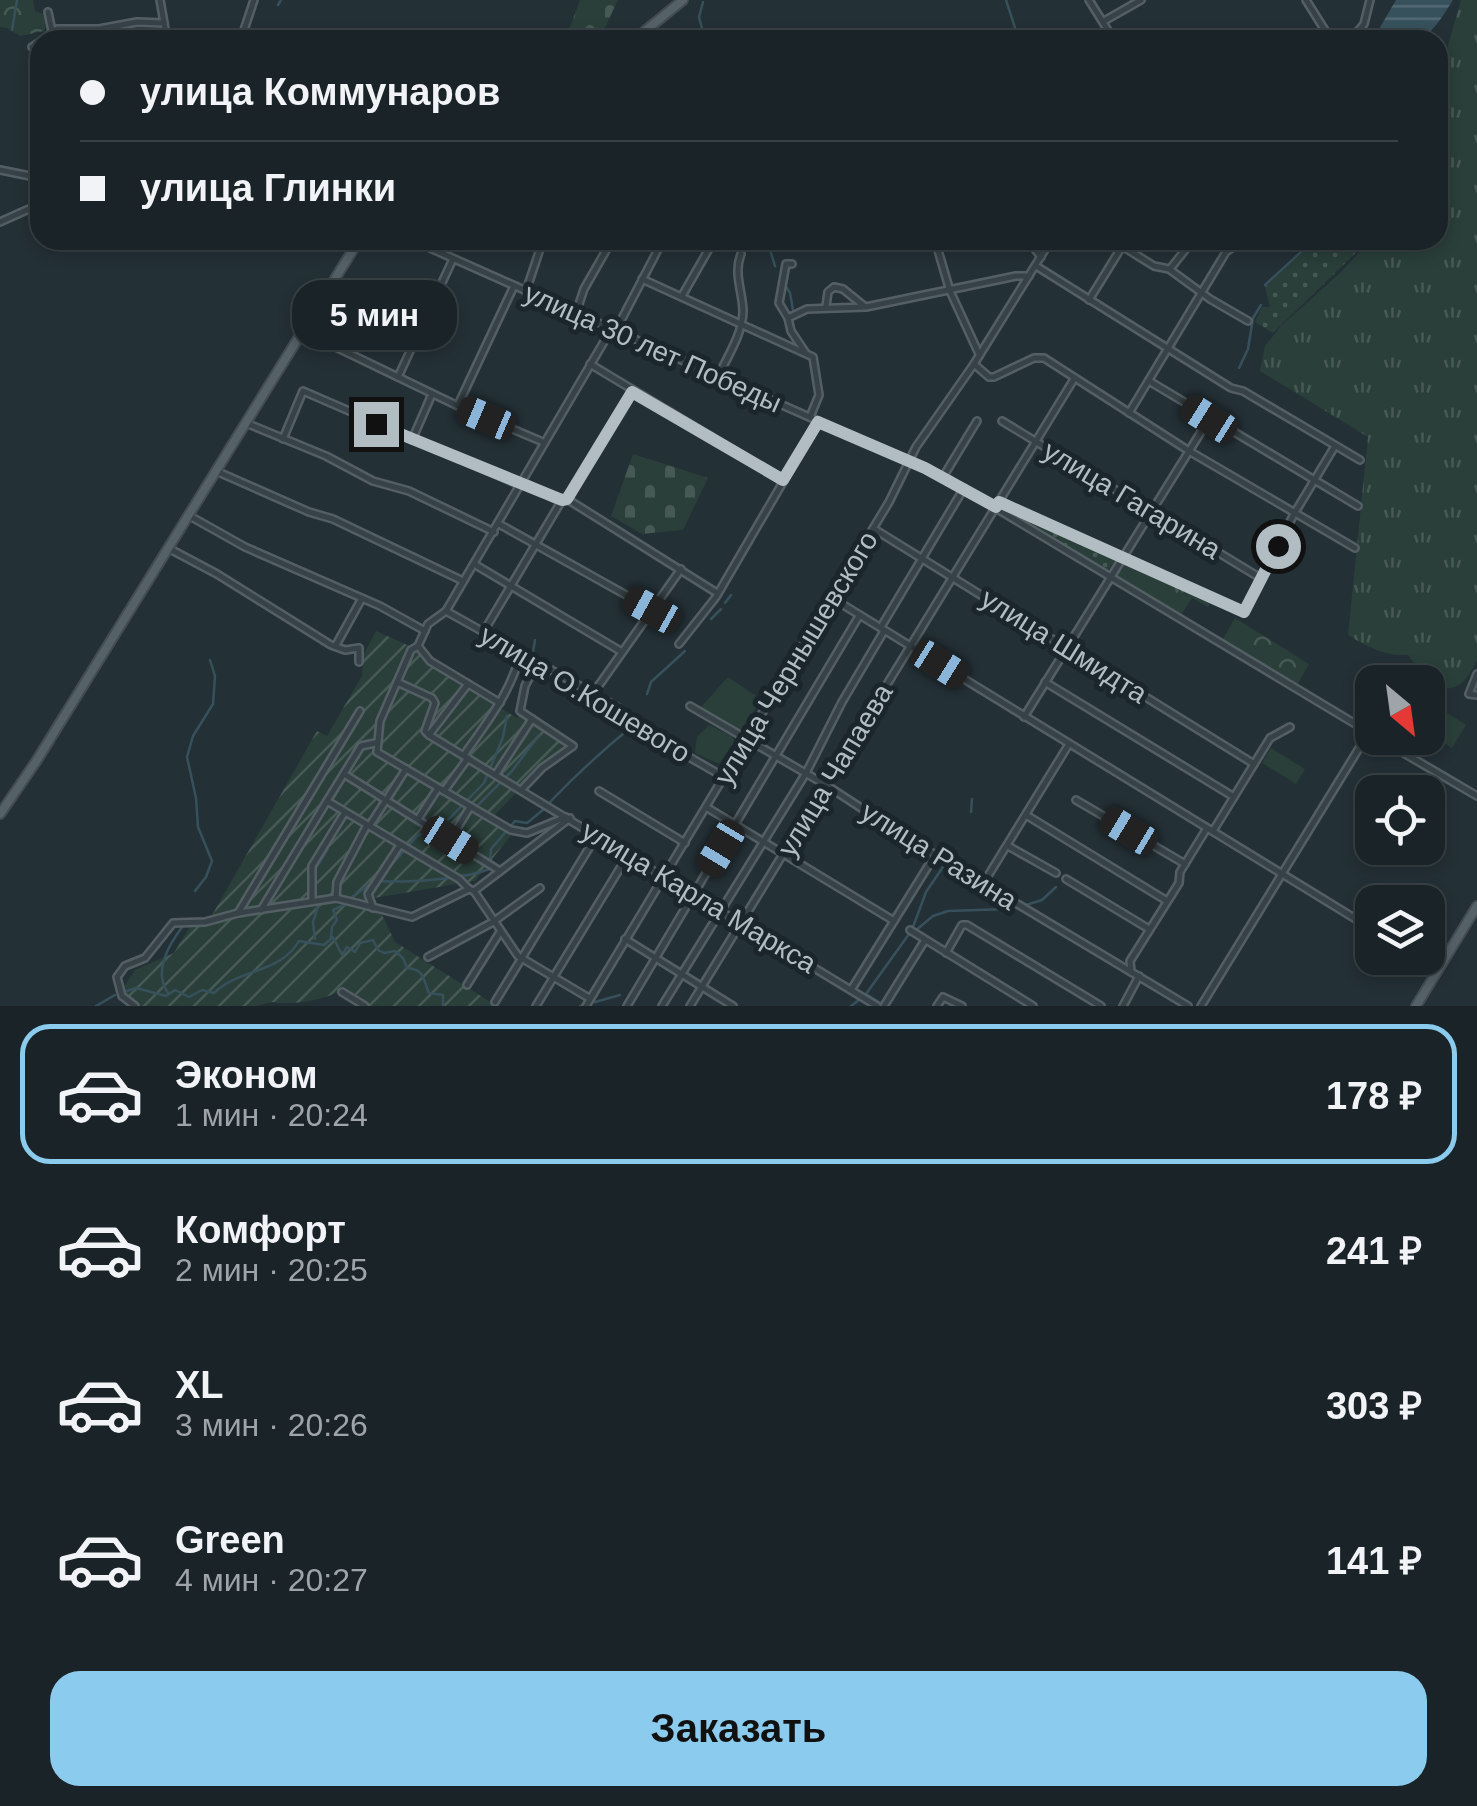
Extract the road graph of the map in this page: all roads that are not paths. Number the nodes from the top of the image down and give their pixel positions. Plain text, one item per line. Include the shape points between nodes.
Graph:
1 (160, 0) edge
2 (254, 0) edge
3 (682, 0) edge
4 (1090, 0) edge
5 (1140, 0) edge
6 (1306, 0) edge
7 (1370, 0) edge
8 (48, 12) dead end
9 (1103, 22) junction
10 (164, 24) junction
11 (52, 30) edge
12 (75, 30) edge
13 (165, 30) edge
14 (244, 30) edge
15 (646, 30) edge
16 (1108, 30) edge
17 (1326, 30) edge
18 (1359, 30) edge
19 (0, 170) edge
20 (30, 176) edge
21 (30, 208) edge
22 (0, 222) edge
23 (352, 250) edge
24 (436, 250) edge
25 (540, 250) edge
26 (606, 250) edge
27 (657, 250) edge
28 (708, 250) edge
29 (938, 250) edge
30 (1036, 250) edge
31 (1045, 250) edge
32 (1120, 250) edge
33 (1133, 250) edge
34 (1185, 250) edge
35 (1228, 250) edge
36 (741, 254) dead end
37 (1041, 257) junction
38 (453, 259) junction
39 (792, 264) dead end
40 (1036, 266) junction
41 (1169, 270) junction
42 (1029, 276) junction
43 (642, 278) junction
44 (514, 286) junction
45 (526, 291) junction
46 (950, 291) junction
47 (1203, 294) junction
48 (682, 296) junction
49 (1089, 300) junction
50 (826, 308) junction
51 (866, 308) junction
52 (576, 312) junction
53 (788, 318) junction
54 (1248, 321) dead end
55 (740, 324) junction
56 (614, 329) junction
57 (315, 338) dead end
58 (1169, 350) junction
59 (805, 352) junction
60 (980, 355) junction
61 (590, 364) junction
62 (974, 364) junction
63 (718, 375) junction
64 (398, 377) junction
65 (1074, 380) junction
66 (1150, 381) junction
67 (632, 392) junction
68 (432, 394) junction
69 (458, 406) junction
70 (1129, 412) junction
71 (810, 418) junction
72 (1209, 419) junction
73 (977, 421) dead end
74 (1002, 421) dead end
75 (818, 422) junction
76 (246, 423) junction
77 (283, 439) junction
78 (412, 440) junction
79 (543, 442) junction
80 (1036, 442) junction
81 (1336, 446) junction
82 (1189, 451) junction
83 (1360, 460) dead end
84 (910, 461) junction
85 (216, 471) junction
86 (943, 477) junction
87 (783, 480) junction
88 (1314, 480) junction
89 (521, 484) junction
90 (964, 488) junction
91 (564, 500) junction
92 (998, 505) junction
93 (1358, 506) dead end
94 (1150, 510) junction
95 (1294, 514) junction
96 (188, 515) junction
97 (499, 524) junction
98 (874, 529) junction
99 (494, 532) junction
100 (535, 544) junction
101 (168, 548) junction
102 (1356, 548) dead end
103 (1122, 556) junction
104 (922, 558) junction
105 (474, 564) junction
106 (681, 569) junction
107 (953, 577) junction
108 (1109, 577) junction
109 (1262, 579) junction
110 (463, 582) junction
111 (510, 585) junction
112 (718, 593) junction
113 (832, 598) junction
114 (361, 600) junction
115 (446, 610) junction
116 (652, 610) junction
117 (860, 616) junction
118 (425, 630) junction
119 (882, 630) junction
120 (484, 631) junction
121 (679, 644) dead end
122 (335, 646) junction
123 (418, 646) junction
124 (910, 646) junction
125 (1066, 648) junction
126 (521, 651) junction
127 (622, 652) junction
128 (538, 661) junction
129 (359, 662) dead end
130 (1477, 674) edge
131 (397, 682) junction
132 (1046, 682) junction
133 (468, 684) junction
134 (592, 695) junction
135 (1477, 696) edge
136 (500, 703) junction
137 (690, 706) dead end
138 (360, 711) dead end
139 (1024, 716) junction
140 (532, 719) junction
141 (1355, 724) edge
142 (1290, 726) dead end
143 (430, 735) junction
144 (748, 739) junction
145 (376, 742) junction
146 (1069, 744) junction
147 (1359, 755) edge
148 (1408, 755) edge
149 (466, 756) junction
150 (776, 756) junction
151 (1254, 764) junction
152 (406, 769) junction
153 (344, 774) junction
154 (496, 774) junction
155 (806, 774) junction
156 (724, 778) junction
157 (826, 785) junction
158 (522, 788) junction
159 (441, 790) junction
160 (599, 791) dead end
161 (1477, 796) edge
162 (1234, 797) junction
163 (386, 800) junction
164 (1076, 800) dead end
165 (327, 801) junction
166 (470, 806) junction
167 (706, 807) junction
168 (345, 812) junction
169 (0, 814) edge
170 (1026, 815) junction
171 (568, 817) junction
172 (418, 820) junction
173 (735, 824) junction
174 (368, 826) junction
175 (1210, 830) junction
176 (597, 835) junction
177 (450, 840) junction
178 (765, 841) junction
179 (685, 843) junction
180 (400, 844) junction
181 (1008, 846) junction
182 (785, 852) junction
183 (628, 855) junction
184 (935, 856) junction
185 (1185, 864) junction
186 (500, 871) junction
187 (1283, 872) junction
188 (1056, 874) dead end
189 (664, 876) junction
190 (1066, 879) dead end
191 (983, 884) junction
192 (540, 888) dead end
193 (472, 890) junction
194 (694, 894) junction
195 (336, 898) junction
196 (1167, 901) junction
197 (312, 902) junction
198 (1477, 906) edge
199 (373, 908) junction
200 (261, 910) junction
201 (238, 912) junction
202 (722, 912) junction
203 (1355, 919) edge
204 (894, 921) junction
205 (493, 922) junction
206 (742, 923) junction
207 (1149, 929) junction
208 (910, 930) dead end
209 (500, 932) junction
210 (625, 939) junction
211 (926, 940) junction
212 (946, 952) junction
213 (428, 957) dead end
214 (522, 958) junction
215 (656, 958) junction
216 (1445, 959) edge
217 (1131, 972) junction
218 (682, 975) junction
219 (1435, 975) edge
220 (1139, 976) junction
221 (552, 978) junction
222 (467, 984) dead end
223 (702, 988) junction
224 (852, 990) junction
225 (342, 992) dead end
226 (590, 998) junction
227 (495, 1002) dead end
228 (135, 1006) edge
229 (365, 1006) edge
230 (536, 1006) edge
231 (586, 1006) edge
232 (627, 1006) edge
233 (662, 1006) edge
234 (690, 1006) edge
235 (733, 1006) edge
236 (880, 1006) edge
237 (937, 1006) edge
238 (962, 1006) edge
239 (1034, 1006) edge
240 (1101, 1006) edge
241 (1122, 1006) edge
242 (1188, 1006) edge
243 (1201, 1006) edge
244 (1416, 1006) edge

1 - 10 street
2 - 14 street
3 - 15 main road
4 - 9 street
5 - 9 street
6 - 17 street
7 - 18 street
8 - 11 street
9 - 16 street
10 - 12 street
10 - 13 street
19 - 20 street
21 - 22 street
23 - 76 main road
24 - 38 street, улица 30 лет Победы
25 - 45 street
26 - 52 street
27 - 43 street
28 - 48 street
29 - 46 street
30 - 37 street
31 - 37 street, улица Чернышевского
32 - 49 street
33 - 41 street
34 - 41 street
35 - 47 street
36 - 55 street
37 - 40 street, улица Чернышевского
38 - 44 street, улица 30 лет Победы
38 - 64 street
39 - 53 street via 786,264 779,303
40 - 42 street, улица Чернышевского
40 - 49 street
41 - 47 street
42 - 46 street
42 - 60 street, улица Чернышевского
43 - 48 street
43 - 56 street
44 - 45 street, улица 30 лет Победы
44 - 69 street
45 - 52 street, улица 30 лет Победы
46 - 51 street
46 - 60 street
47 - 54 street
47 - 58 street
48 - 55 street
49 - 58 street
50 - 51 street
50 - 51 street via 834,287
50 - 53 street
52 - 56 street, улица 30 лет Победы
53 - 59 street
55 - 59 street
55 - 63 street
56 - 61 street
56 - 63 street, улица 30 лет Победы
57 - 64 street
58 - 66 street
58 - 81 street
59 - 71 street via 816,362 820,396
60 - 62 street, улица Чернышевского
61 - 67 street
61 - 79 street
62 - 65 street via 989,377 1044,358
62 - 84 street, улица Чернышевского
63 - 71 street, улица 30 лет Победы
64 - 68 street
65 - 70 street
65 - 80 street, улица Чапаева
66 - 70 street
66 - 72 street
67 - 87 street
67 - 91 street
68 - 69 street
68 - 78 street
69 - 79 street
70 - 82 street
71 - 75 street, улица 30 лет Победы
72 - 82 street
72 - 88 street
73 - 86 street
74 - 80 street, улица Гагарина
75 - 84 street, улица 30 лет Победы
75 - 87 street
76 - 77 street
76 - 85 main road
77 - 78 street via 303,391
77 - 99 street
78 - 89 street
79 - 89 street
80 - 92 street, улица Чапаева
80 - 94 street, улица Гагарина
81 - 83 street
81 - 88 street
82 - 94 street
82 - 95 street
84 - 86 street, улица 30 лет Победы
84 - 98 street, улица Чернышевского
85 - 96 main road
85 - 110 street via 333,518
86 - 90 street, улица 30 лет Победы
87 - 112 street
88 - 93 street
88 - 95 street
89 - 91 street
89 - 97 street
90 - 92 street, улица 30 лет Победы
90 - 104 street
91 - 100 street
91 - 106 street
92 - 103 street, улица 30 лет Победы
92 - 107 street, улица Чапаева
92 - 108 street, улица 30 лет Победы
94 - 103 street
94 - 109 street, улица Гагарина
95 - 102 street
95 - 109 street
96 - 101 main road
96 - 114 street
97 - 99 street
97 - 100 street
98 - 104 street, улица Шмидта
98 - 113 street, улица Чернышевского
99 - 105 street
100 - 111 street
100 - 116 street
101 - 122 street
101 - 169 main road
103 - 108 street
103 - 109 street, улица 30 лет Победы via 1244,612
104 - 107 street, улица Шмидта
104 - 119 street
105 - 110 street
105 - 111 street
106 - 112 street
106 - 116 street
107 - 124 street, улица Чапаева
107 - 125 street, улица Шмидта
108 - 125 street
108 - 141 street, улица 30 лет Победы
110 - 115 street
111 - 120 street
111 - 127 street
112 - 121 street
113 - 117 street
113 - 144 street, улица Чернышевского
114 - 118 street
114 - 122 street
115 - 118 street
115 - 120 street, улица О.Кошевого
116 - 127 street
117 - 119 street
117 - 150 street
118 - 123 street
119 - 124 street
119 - 155 street
120 - 126 street, улица О.Кошевого
122 - 129 street via 359,648
123 - 131 street
123 - 133 street
124 - 139 street
124 - 157 street, улица Чапаева
125 - 132 street
125 - 151 street, улица Шмидта
126 - 128 street, улица О.Кошевого
126 - 136 street
127 - 134 street
128 - 134 street, улица О.Кошевого
128 - 140 street via 520,711
130 - 135 street via 1468,694
131 - 143 street via 435,702
131 - 145 street
132 - 139 street
132 - 162 street
133 - 136 street
133 - 143 street
134 - 156 street, улица О.Кошевого
136 - 149 street
137 - 144 street, улица Разина
138 - 201 street
139 - 146 street
140 - 154 street
140 - 158 street via 573,746
142 - 151 street via 1270,738
143 - 149 street, улица Карла Маркса
144 - 150 street, улица Разина
144 - 156 street, улица Чернышевского
145 - 152 street via 377,752
145 - 153 street via 361,746
146 - 170 street
146 - 175 street
147 - 187 street
148 - 161 street, улица 30 лет Победы
149 - 154 street, улица Карла Маркса
149 - 159 street
150 - 155 street, улица Разина
150 - 173 street
151 - 162 street
152 - 159 street
152 - 163 street
153 - 163 street
153 - 165 street
154 - 158 street, улица Карла Маркса
155 - 157 street, улица Разина
155 - 178 street
156 - 167 street, улица Чернышевского
157 - 182 street, улица Чапаева
157 - 184 street, улица Разина
158 - 171 street, улица Карла Маркса
159 - 166 street
159 - 172 street
160 - 179 street
162 - 175 street
163 - 172 street
163 - 174 street
164 - 185 street
165 - 168 street
165 - 200 street
166 - 171 street via 526,833
166 - 177 street
167 - 173 street
167 - 179 street, улица Чернышевского
168 - 174 street
168 - 197 street via 312,866
170 - 181 street
170 - 196 street
171 - 176 street, улица Карла Маркса
171 - 186 street
172 - 177 street
173 - 178 street
173 - 194 street
174 - 180 street
174 - 195 street via 337,882
175 - 185 street
175 - 187 street
176 - 183 street, улица Карла Маркса
176 - 214 street
177 - 186 street
178 - 182 street
178 - 202 street
179 - 189 street, улица Чернышевского
180 - 193 street
180 - 199 street via 368,894
181 - 188 street
181 - 191 street
182 - 204 street
182 - 206 street, улица Чапаева
183 - 189 street, улица Карла Маркса
183 - 221 street
184 - 191 street, улица Разина
184 - 204 street
185 - 196 street
186 - 193 street
187 - 203 street
187 - 243 street
189 - 194 street, улица Карла Маркса
189 - 210 street, улица Чернышевского
190 - 207 street
191 - 217 street, улица Разина
192 - 205 street
193 - 199 street via 412,917
193 - 205 street
194 - 202 street, улица Карла Маркса
194 - 215 street
195 - 197 street
195 - 199 street
196 - 207 street
197 - 200 street
198 - 216 main road
200 - 201 street
201 - 228 street via 173,924 145,958 125,966 118,989
202 - 206 street, улица Карла Маркса
202 - 218 street
204 - 224 street
205 - 209 street
205 - 213 street
206 - 223 street, улица Чапаева
206 - 224 street, улица Карла Маркса
207 - 217 street via 1130,961
208 - 211 street
209 - 214 street
209 - 222 street
210 - 215 street
210 - 226 street, улица Чернышевского
211 - 212 street
211 - 236 street
212 - 239 street
212 - 240 street via 967,925
214 - 221 street
214 - 227 street
215 - 218 street
215 - 232 street
217 - 220 street, улица Разина
218 - 223 street
218 - 233 street
219 - 244 main road
220 - 241 street
220 - 242 street, улица Разина
221 - 226 street
221 - 230 street
223 - 234 street, улица Чапаева
223 - 235 street
224 - 236 street, улица Карла Маркса
225 - 229 street
226 - 231 street, улица Чернышевского
237 - 238 street via 943,997

